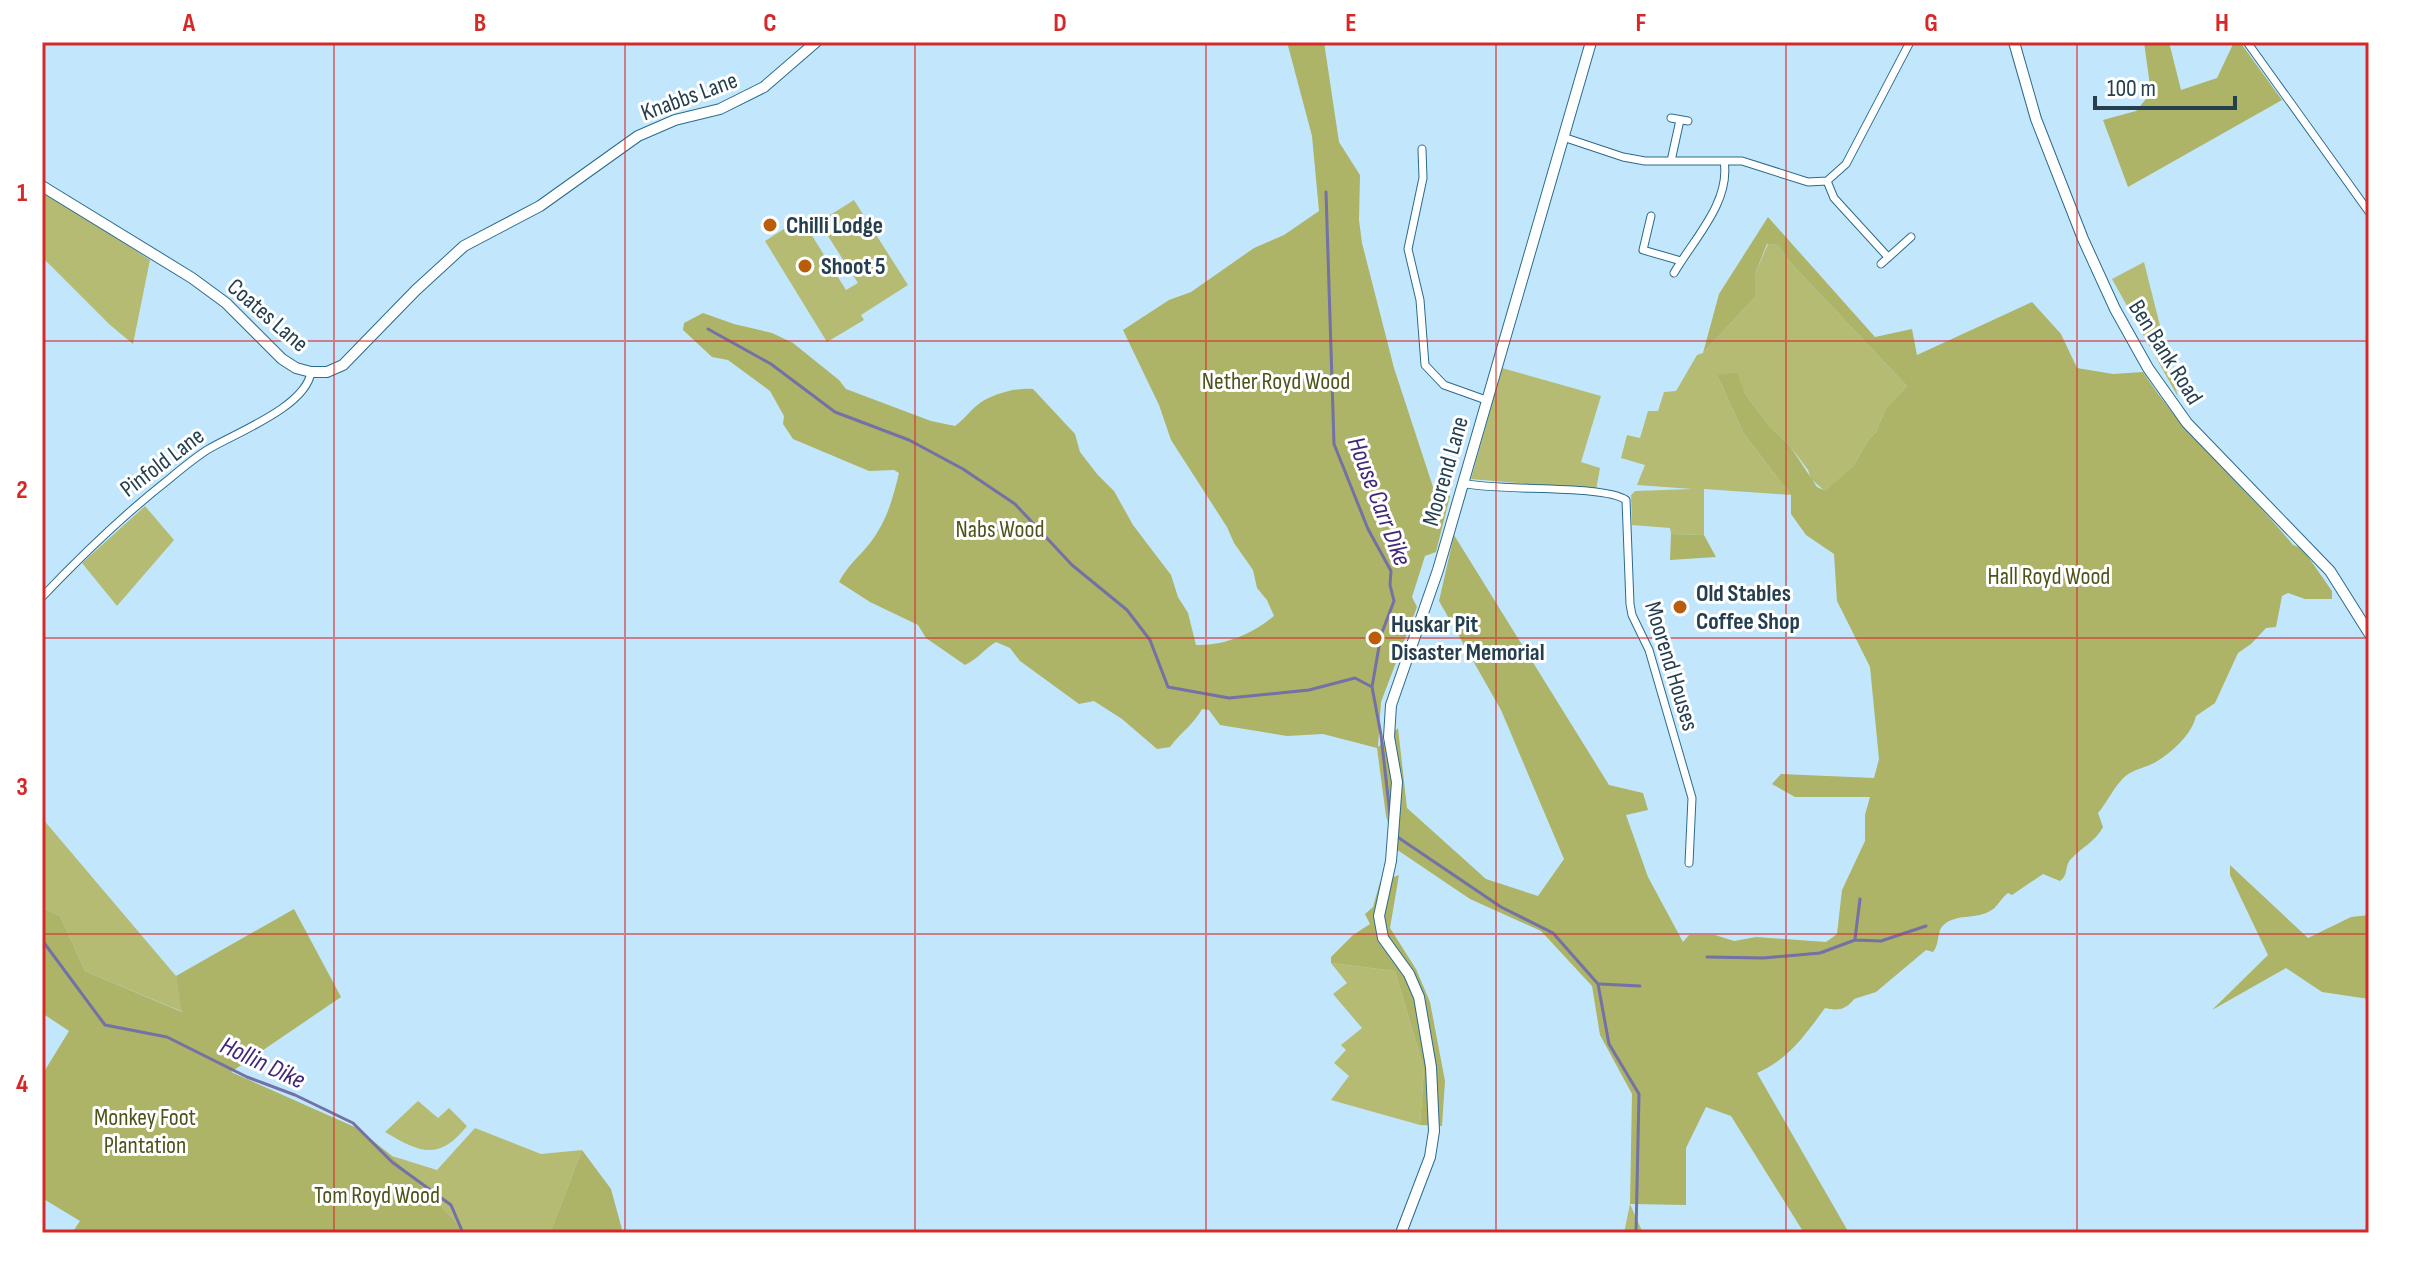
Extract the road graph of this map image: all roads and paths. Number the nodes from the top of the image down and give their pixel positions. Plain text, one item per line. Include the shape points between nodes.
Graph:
1 (816, 42) edge
2 (1591, 42) edge
3 (1910, 42) edge
4 (2014, 42) edge
5 (2247, 42) edge
6 (1680, 120) dead end
7 (1563, 137) junction
8 (1422, 149) dead end
9 (1671, 161) junction
10 (1724, 161) junction
11 (1827, 181) junction
12 (42, 186) edge
13 (534, 210) joint
14 (2369, 212) edge
15 (1651, 216) dead end
16 (1911, 237) dead end
17 (1888, 257) junction
18 (1681, 261) junction
19 (1881, 264) dead end
20 (1674, 273) dead end
21 (311, 372) junction
22 (1486, 400) junction
23 (1462, 483) junction
24 (42, 597) edge
25 (2369, 633) edge
26 (1689, 863) dead end
27 (1401, 1233) edge

1 - 13 main road, Knabbs Lane via 764,87 720,109 638,136
2 - 7 main road, Moorend Lane
3 - 11 street via 1846,164
4 - 25 main road, Ben Bank Road via 2036,119 2078,228 2148,368 2187,423 2330,571
5 - 14 street
6 - 9 street
7 - 9 street via 1623,157
7 - 22 main road, Moorend Lane
8 - 22 street via 1423,178 1408,249 1420,300 1425,365 1444,385
9 - 10 street
10 - 11 street via 1755,164 1808,182
10 - 18 street via 1718,201
11 - 17 street via 1834,198
12 - 21 main road, Coates Lane via 192,278 226,303 282,359
13 - 21 main road, Coates Lane via 451,256 343,365
15 - 18 street via 1643,250
16 - 17 street
17 - 19 street
18 - 20 street
21 - 24 street, Pinfold Lane via 304,391 204,452 145,498
22 - 23 main road, Moorend Lane
23 - 26 street, Moorend Houses via 1626,500 1632,615 1649,650 1692,798
23 - 27 main road, Moorend Lane via 1430,597 1391,705 1389,737 1397,782 1391,861 1379,916 1383,938 1419,997 1431,1067 1434,1131 1430,1157

